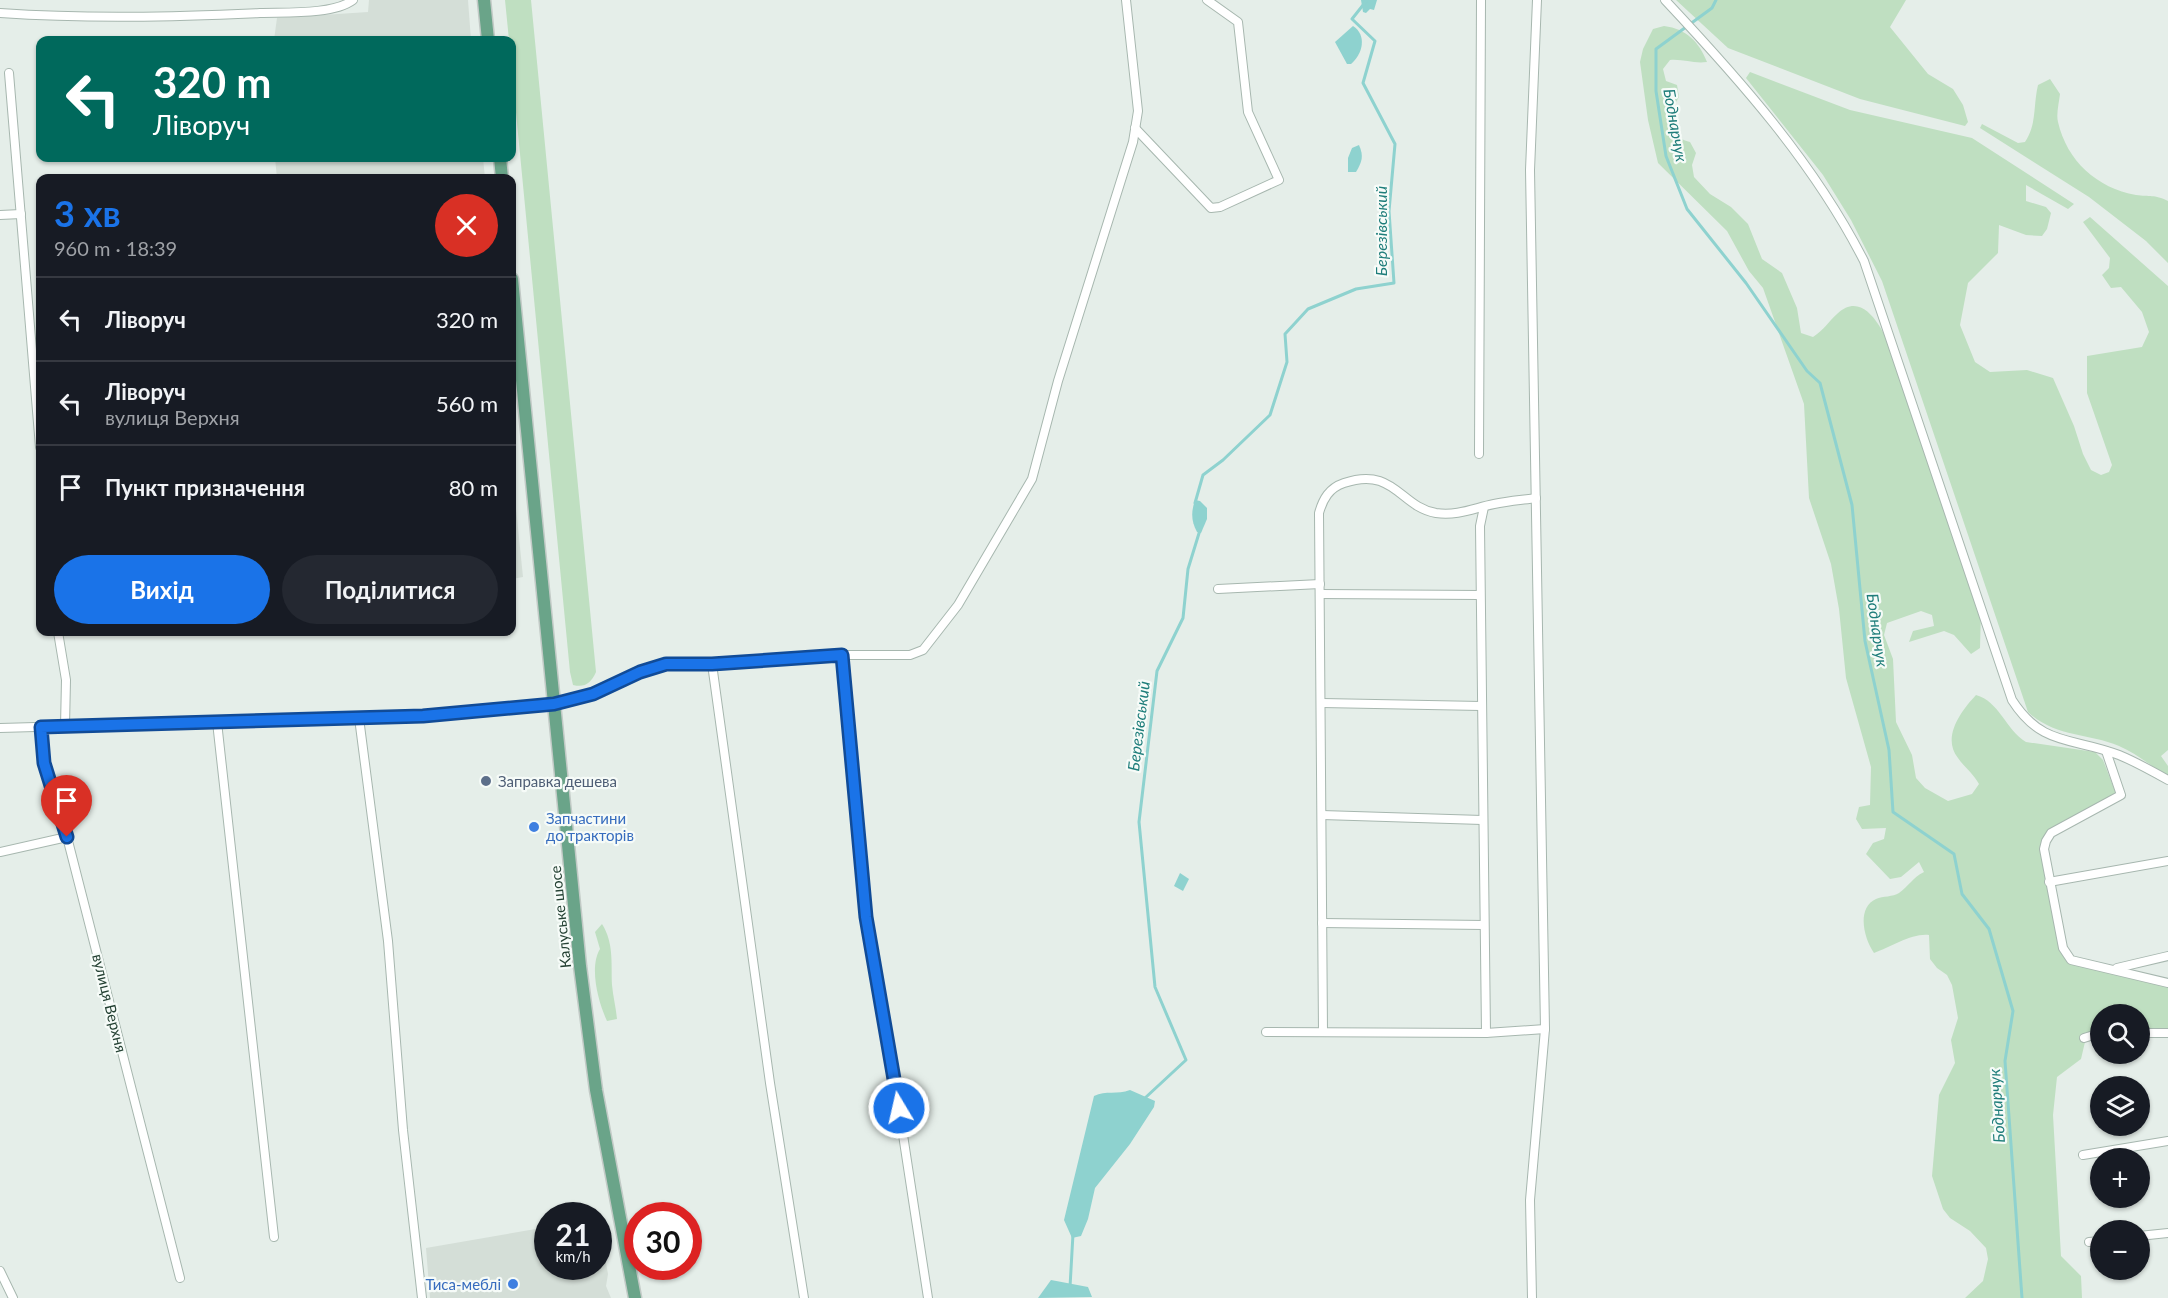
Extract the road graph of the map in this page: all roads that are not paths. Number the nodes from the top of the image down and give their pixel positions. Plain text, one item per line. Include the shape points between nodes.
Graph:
1 (353, 0) edge
2 (484, 0) edge
3 (1126, 0) edge
4 (1207, 0) edge
5 (1481, 0) edge
6 (1537, 0) edge
7 (1665, 0) edge
8 (0, 13) edge
9 (488, 36) edge
10 (9, 74) dead end
11 (1135, 128) junction
12 (21, 214) junction
13 (0, 215) edge
14 (516, 319) edge
15 (36, 398) edge
16 (1479, 454) dead end
17 (1536, 498) junction
18 (1484, 507) junction
19 (1320, 584) junction
20 (1218, 588) dead end
21 (1320, 594) junction
22 (1480, 595) junction
23 (59, 636) edge
24 (842, 655) junction
25 (712, 664) junction
26 (1322, 703) junction
27 (554, 704) junction
28 (1481, 706) junction
29 (359, 718) junction
30 (217, 722) junction
31 (65, 726) junction
32 (41, 727) junction
33 (0, 728) edge
34 (2106, 751) junction
35 (2168, 780) edge
36 (1322, 815) junction
37 (1482, 820) junction
38 (67, 837) junction
39 (0, 852) edge
40 (2168, 861) edge
41 (2049, 882) junction
42 (1322, 923) junction
43 (1484, 925) junction
44 (2168, 956) edge
45 (2114, 969) junction
46 (2168, 983) edge
47 (1545, 1029) junction
48 (1266, 1032) dead end
49 (1323, 1032) junction
50 (1486, 1033) junction
51 (2150, 1033) edge
52 (2168, 1033) edge
53 (2090, 1036) edge
54 (2084, 1038) dead end
55 (2168, 1141) edge
56 (2083, 1155) dead end
57 (2168, 1233) edge
58 (2150, 1235) edge
59 (274, 1237) dead end
60 (0, 1271) edge
61 (180, 1278) dead end
62 (13, 1298) edge
63 (422, 1298) edge
64 (635, 1298) edge
65 (804, 1298) edge
66 (928, 1298) edge
67 (1532, 1298) edge

1 - 8 street via 346,5 314,10 131,19
2 - 9 main road
3 - 11 street via 1138,111
4 - 11 street via 1238,22 1248,112 1279,180 1211,208
5 - 16 street
6 - 17 street via 1530,170
7 - 34 street via 1726,65 1806,166 1864,261 2012,700 2032,726
10 - 12 street
11 - 24 street via 1032,479 958,605 923,650 910,655
12 - 13 street
12 - 15 street
14 - 27 main road, Калуське шосе
17 - 18 street
17 - 47 street
18 - 19 street via 1466,513 1434,513 1388,484 1370,478 1341,484 1330,490 1319,513
18 - 22 street via 1480,526
19 - 20 street
19 - 21 street
21 - 22 street
21 - 26 street
22 - 28 street
23 - 31 street via 66,680
24 - 25 street
24 - 66 street via 866,917
25 - 27 street via 666,664 593,694
25 - 65 street
26 - 28 street
26 - 36 street
27 - 29 street
27 - 64 main road, Калуське шосе via 596,1090
28 - 37 street
29 - 30 street
29 - 63 street via 388,940
30 - 31 street
30 - 59 street
31 - 32 street
32 - 33 street
32 - 38 street, вулиця Верхня via 44,763
34 - 35 street
34 - 41 street via 2121,795 2052,833 2044,849
36 - 37 street
36 - 42 street
37 - 43 street
38 - 39 street
38 - 61 street, вулиця Верхня
40 - 41 street
41 - 45 street via 2066,956
42 - 43 street
42 - 49 street
43 - 50 street
44 - 45 street
45 - 46 street
47 - 50 street
47 - 67 street via 1530,1200
48 - 49 street
49 - 50 street
51 - 52 street
53 - 54 street
55 - 56 street
57 - 58 street
60 - 62 street

